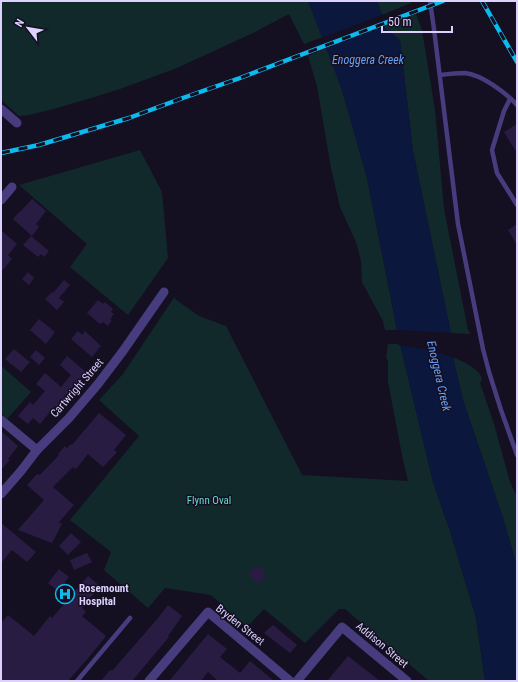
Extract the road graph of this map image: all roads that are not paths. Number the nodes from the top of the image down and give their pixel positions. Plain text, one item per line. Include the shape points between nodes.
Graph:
1 (430, 1) edge
2 (440, 75) junction
3 (510, 99) junction
4 (517, 105) edge
5 (1, 109) edge
6 (17, 123) dead end
7 (12, 187) dead end
8 (1, 200) edge
9 (517, 206) edge
10 (164, 292) dead end
11 (1, 420) edge
12 (37, 450) junction
13 (517, 455) edge
14 (1, 494) edge
15 (130, 618) dead end
16 (77, 681) edge
17 (149, 681) edge
18 (290, 681) edge
19 (297, 681) edge
20 (407, 681) edge

1 - 2 lane
2 - 3 lane via 465,73 476,76 493,85
2 - 13 lane via 458,224 481,341 488,372
3 - 4 lane
3 - 9 lane via 492,150 496,173
5 - 6 street
7 - 8 street
10 - 12 street, Cartwright Street via 98,384
11 - 12 street
12 - 14 street, Cartwright Street
15 - 16 lane
17 - 18 street, Bryden Street via 208,612
19 - 20 street, Addison Street via 342,627

